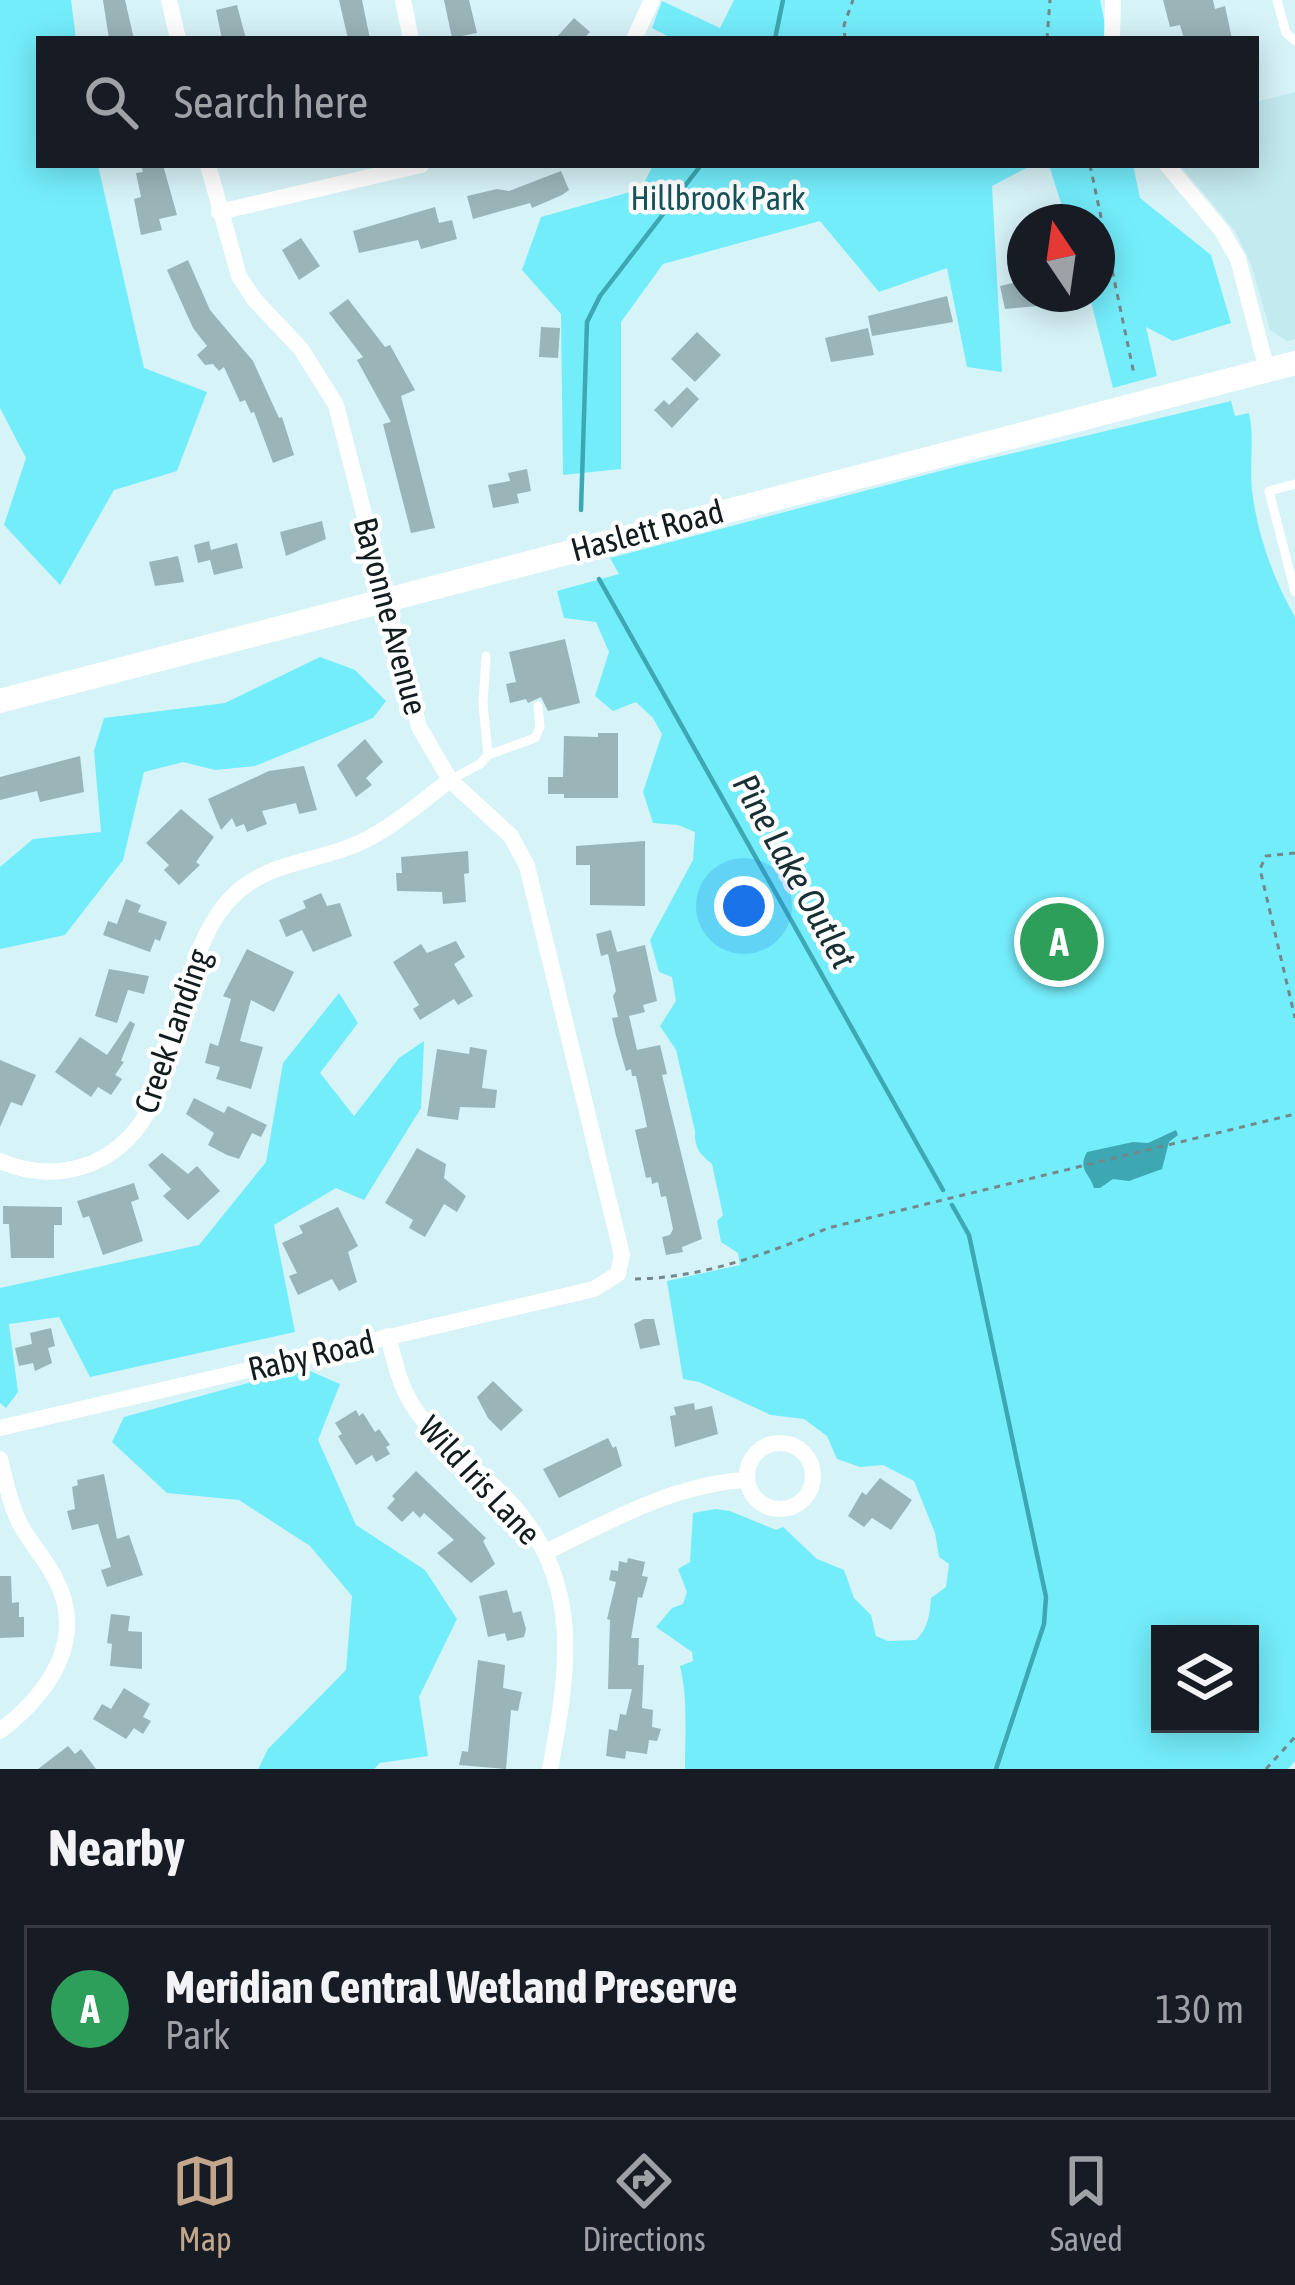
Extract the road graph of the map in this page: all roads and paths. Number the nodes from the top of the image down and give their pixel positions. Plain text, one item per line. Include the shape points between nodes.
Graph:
1 (170, 0) edge
2 (403, 0) edge
3 (853, 0) edge
4 (1050, 0) edge
5 (1113, 0) edge
6 (1277, 0) edge
7 (652, 2) edge
8 (177, 36) edge
9 (410, 36) edge
10 (635, 36) edge
11 (845, 36) edge
12 (1047, 36) edge
13 (1112, 36) edge
14 (1295, 41) edge
15 (209, 168) edge
16 (408, 168) edge
17 (1091, 168) edge
18 (1170, 168) edge
19 (219, 212) junction
20 (1295, 363) edge
21 (1268, 370) junction
22 (1134, 374) dead end
23 (1295, 484) edge
24 (1292, 562) edge
25 (1295, 592) edge
26 (384, 600) junction
27 (486, 656) dead end
28 (0, 701) edge
29 (538, 706) dead end
30 (488, 755) junction
31 (450, 780) junction
32 (1295, 853) edge
33 (1295, 1018) edge
34 (1295, 1114) edge
35 (0, 1161) edge
36 (618, 1274) junction
37 (388, 1336) junction
38 (0, 1428) edge
39 (0, 1459) edge
40 (746, 1480) junction
41 (546, 1552) junction
42 (0, 1731) edge
43 (1295, 1737) edge
44 (550, 1769) edge
45 (1266, 1769) edge

1 - 8 street
2 - 9 street
3 - 11 path
4 - 12 path
5 - 13 street
6 - 14 lane
7 - 10 street
15 - 19 street, Bayonne Avenue
16 - 19 street
17 - 22 path
18 - 21 street via 1238,259
19 - 26 street, Bayonne Avenue via 239,276 336,404
20 - 21 main road, Haslett Road
21 - 26 main road, Haslett Road
23 - 24 lane via 1270,491
24 - 25 lane
26 - 28 main road, Haslett Road
26 - 31 street, Bayonne Avenue via 419,727
27 - 30 lane
29 - 30 lane via 535,738
30 - 31 lane
31 - 35 street, Creek Landing via 366,840 275,868 223,907 205,938 154,1100 119,1147 64,1171
31 - 36 street, Bayonne Avenue via 511,836 527,866 622,1255
32 - 33 path via 1266,856 1260,868
34 - 36 path via 828,1228 773,1252 688,1273 638,1280
36 - 37 street, Raby Road via 594,1288
37 - 38 street, Raby Road
37 - 41 street, Wild Iris Lane via 414,1408 507,1498
39 - 42 street via 19,1521 56,1580 67,1619 52,1679
40 - 40 street via 758,1502 783,1510 806,1497 813,1473 801,1450 776,1443 753,1455
40 - 41 street via 692,1488
41 - 44 street, Wild Iris Lane via 568,1658
43 - 45 path

